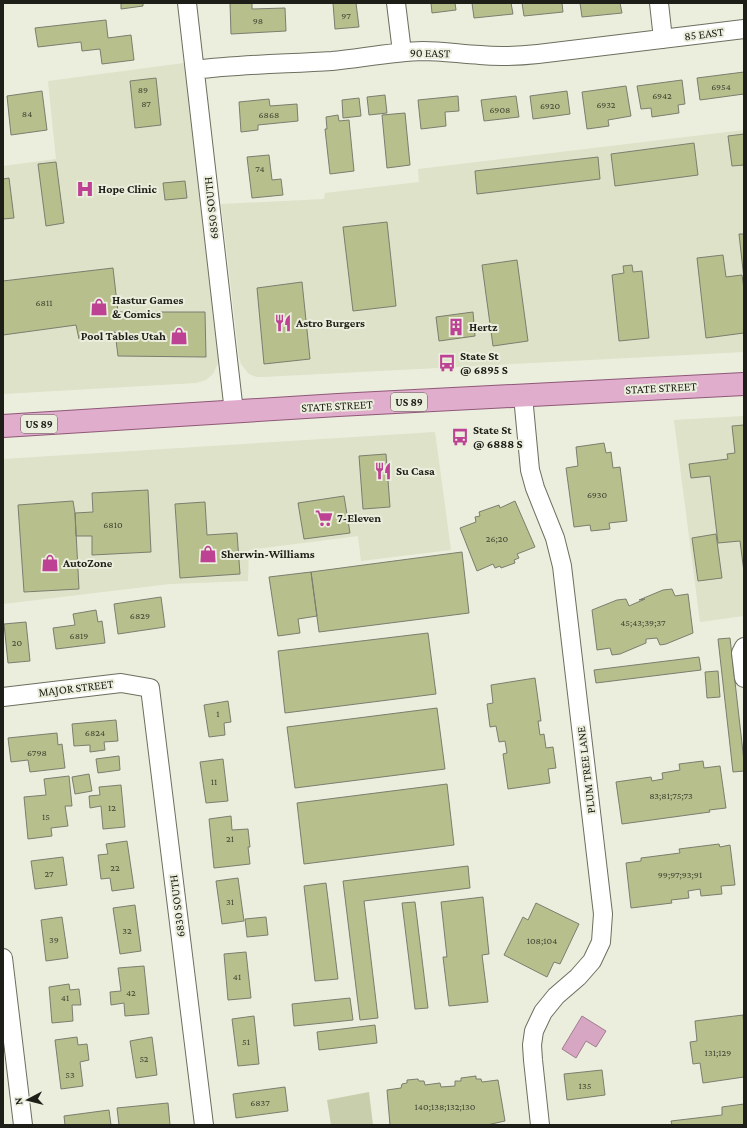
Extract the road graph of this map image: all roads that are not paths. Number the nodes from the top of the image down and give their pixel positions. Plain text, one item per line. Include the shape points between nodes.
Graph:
1 (187, 3) edge
2 (396, 3) edge
3 (659, 3) edge
4 (744, 29) edge
5 (663, 39) junction
6 (402, 52) junction
7 (195, 70) junction
8 (744, 384) edge
9 (523, 396) junction
10 (234, 412) junction
11 (3, 426) edge
12 (744, 647) edge
13 (744, 678) edge
14 (150, 688) joint
15 (3, 697) edge
16 (3, 958) edge
17 (23, 1125) edge
18 (204, 1125) edge
19 (540, 1125) edge

1 - 7 street, 6850 SOUTH
2 - 6 street
3 - 5 street
4 - 5 street, 85 EAST
5 - 6 street, 90 EAST via 511,56
6 - 7 street, 90 EAST via 332,61
7 - 10 street, 6850 SOUTH
8 - 9 main road, STATE STREET / US 89
9 - 10 main road, STATE STREET / US 89
9 - 19 street, PLUM TREE LANE via 530,470 555,538 562,566 603,914 601,942 592,961 556,996 543,1012 534,1031 532,1045
10 - 11 main road, STATE STREET / US 89
12 - 13 street
14 - 15 street, MAJOR STREET via 121,683
14 - 18 street, 6830 SOUTH
16 - 17 street

